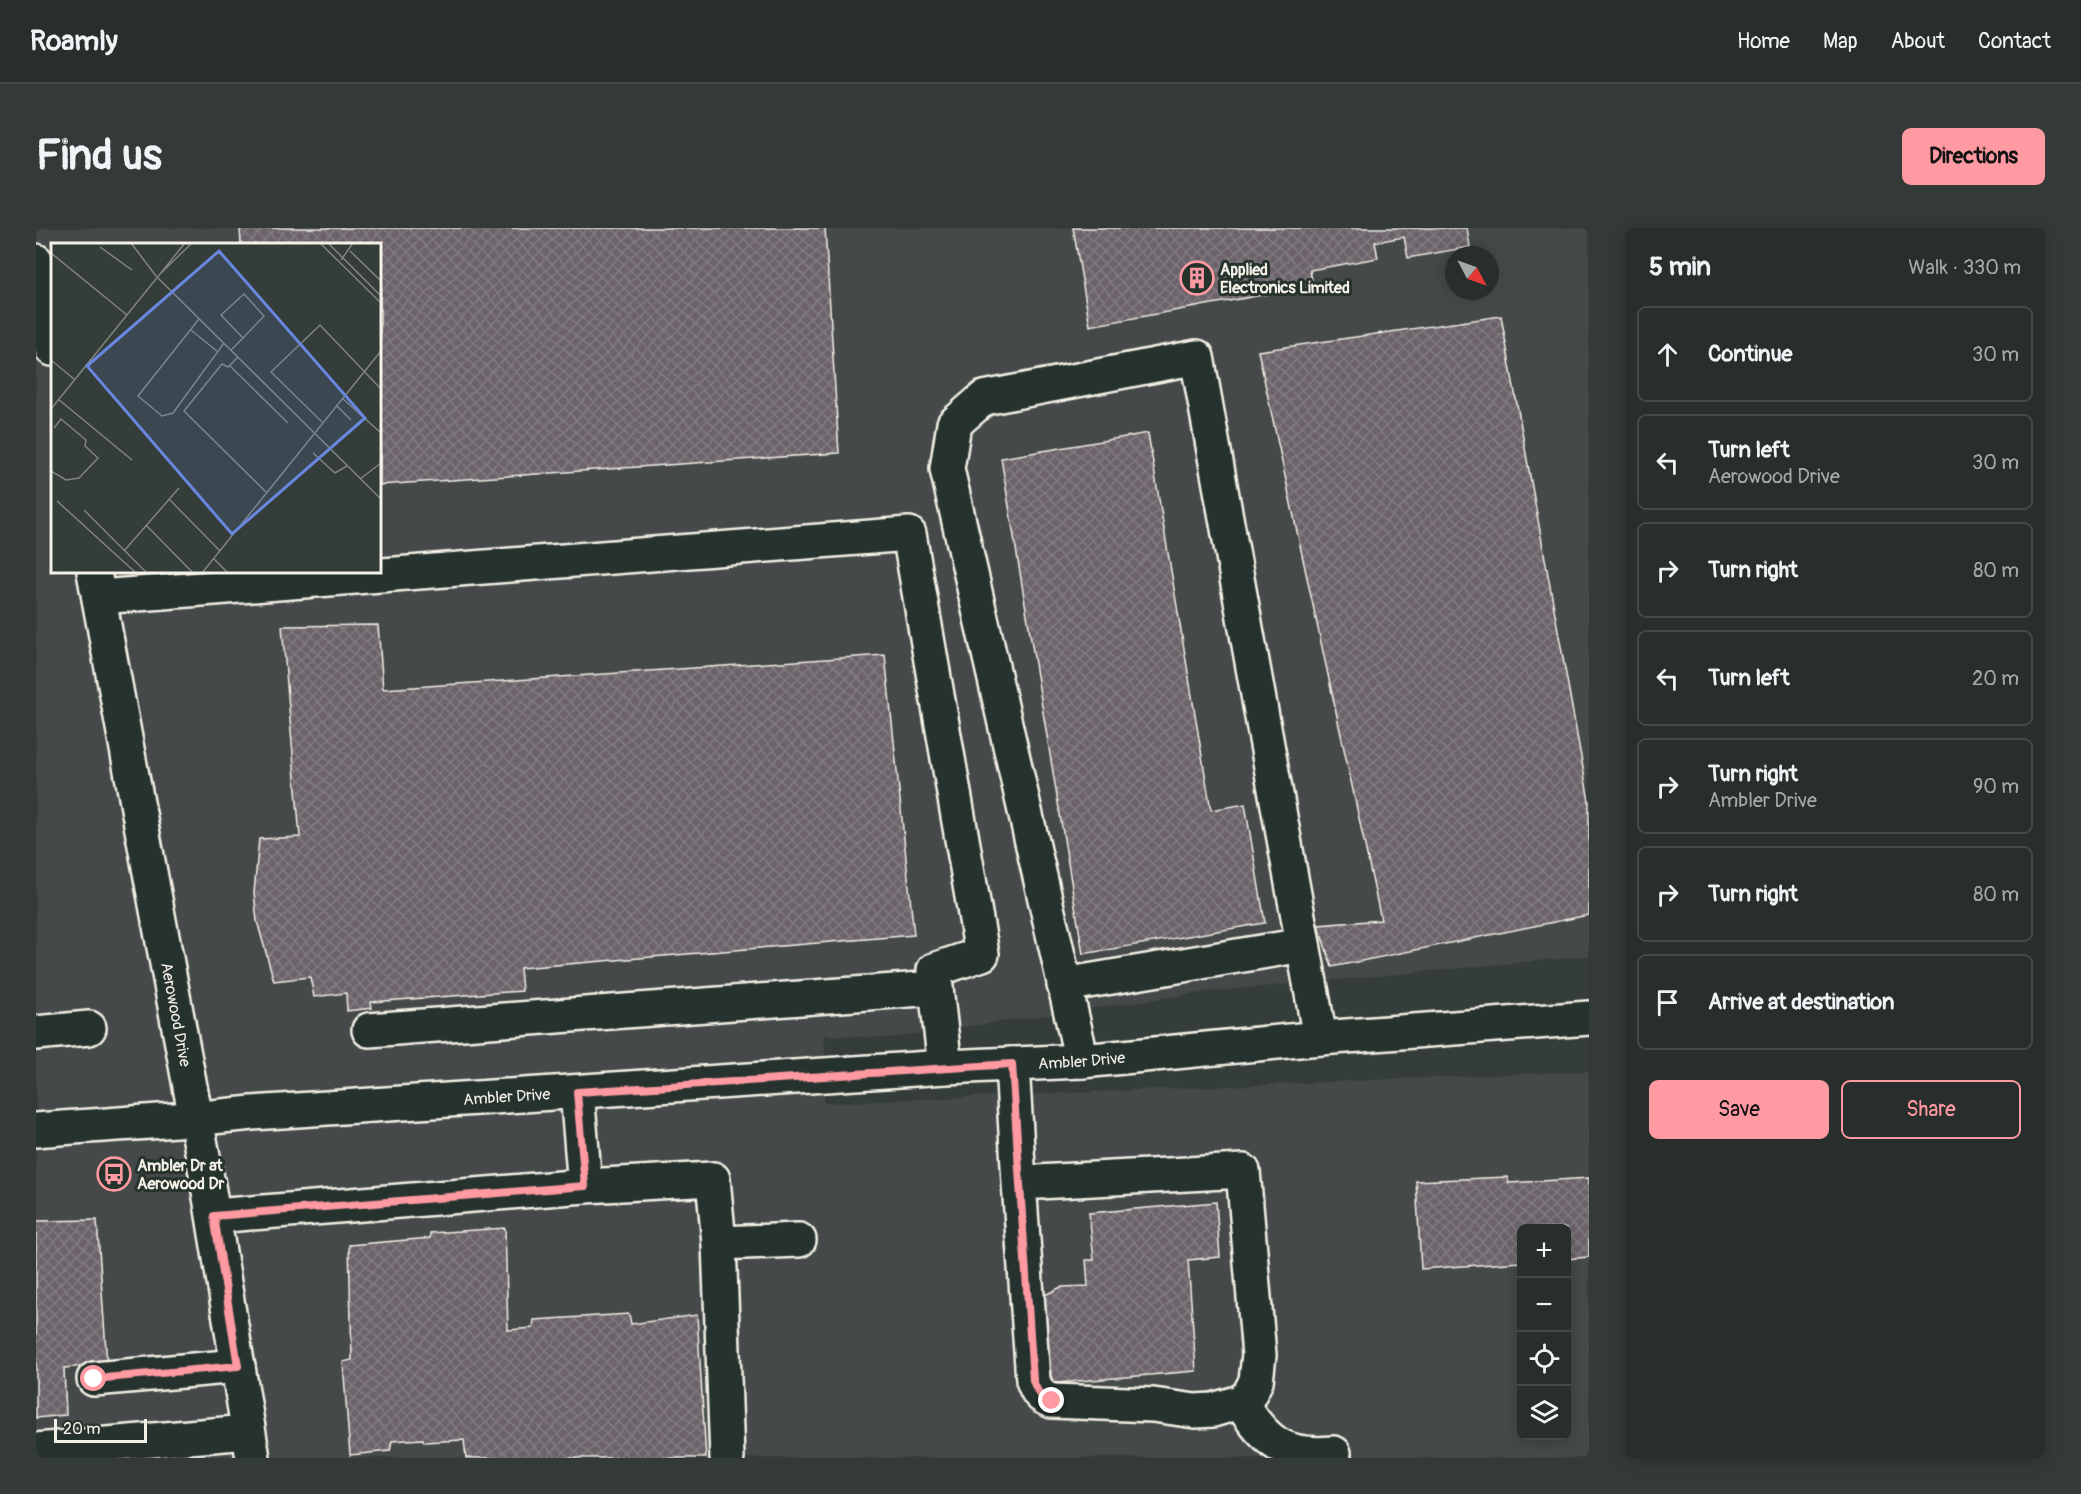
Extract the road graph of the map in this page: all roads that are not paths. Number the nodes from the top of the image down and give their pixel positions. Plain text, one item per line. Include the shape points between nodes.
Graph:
1 (36, 261) edge
2 (51, 344) edge
3 (381, 567) edge
4 (276, 573) edge
5 (97, 584) edge
6 (1303, 945) junction
7 (1064, 985) junction
8 (935, 988) junction
9 (1589, 1018) edge
10 (90, 1028) dead end
11 (369, 1030) dead end
12 (36, 1033) edge
13 (1320, 1038) junction
14 (1082, 1061) junction
15 (1012, 1064) junction
16 (945, 1067) junction
17 (577, 1092) junction
18 (197, 1119) junction
19 (36, 1130) edge
20 (1019, 1183) junction
21 (585, 1186) junction
22 (214, 1216) junction
23 (799, 1240) dead end
24 (718, 1243) junction
25 (238, 1366) junction
26 (94, 1379) dead end
27 (1240, 1402) junction
28 (250, 1445) edge
29 (36, 1450) edge
30 (1334, 1453) dead end
31 (727, 1458) edge

1 - 2 street
3 - 8 street via 909,534 982,954 934,970
4 - 5 street
5 - 18 street, Aerowood Drive
6 - 7 street
6 - 7 street via 1197,357 984,398 954,424 947,469
6 - 13 street
7 - 14 street
8 - 11 street
8 - 16 street
9 - 13 street, Ambler Drive
10 - 12 street
13 - 14 street, Ambler Drive
14 - 15 street, Ambler Drive
15 - 16 street, Ambler Drive
15 - 20 street
16 - 17 street, Ambler Drive
17 - 18 street, Ambler Drive
17 - 21 street
18 - 19 street, Ambler Drive
18 - 22 street, Aerowood Drive
20 - 27 street via 1033,1380 1042,1398 1195,1411
20 - 27 street via 1243,1171 1259,1355 1256,1381
21 - 22 street
21 - 24 street via 713,1179
22 - 25 street, Aerowood Drive
23 - 24 street
24 - 31 street
25 - 26 street
25 - 28 street, Aerowood Drive
27 - 30 street via 1254,1424 1280,1447 1298,1454
28 - 29 street

